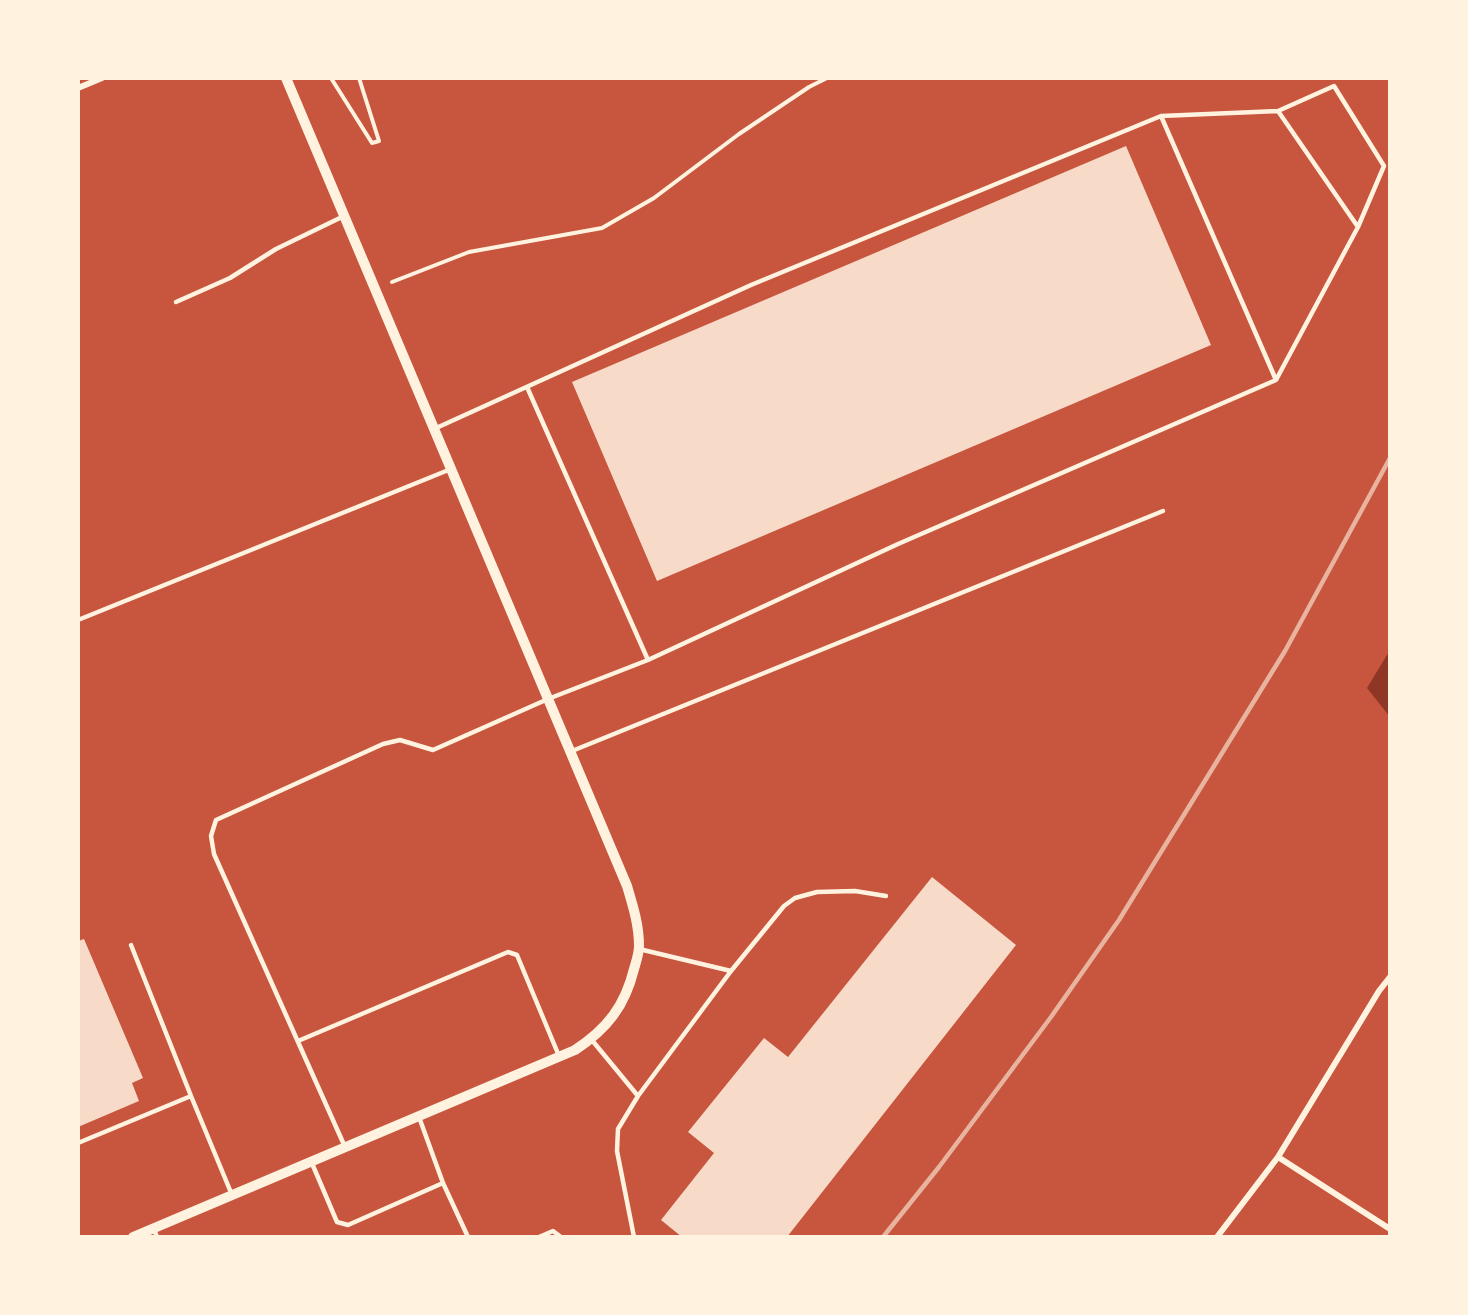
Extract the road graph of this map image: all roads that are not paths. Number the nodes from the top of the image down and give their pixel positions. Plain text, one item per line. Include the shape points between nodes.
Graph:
1 (102, 78) edge
2 (286, 78) edge
3 (78, 88) edge
4 (1278, 111) junction
5 (1161, 116) junction
6 (345, 216) junction
7 (1358, 227) junction
8 (176, 302) dead end
9 (1276, 380) junction
10 (527, 387) junction
11 (434, 429) junction
12 (451, 469) junction
13 (1163, 511) dead end
14 (78, 620) edge
15 (648, 660) junction
16 (548, 699) junction
17 (569, 752) junction
18 (886, 896) dead end
19 (131, 945) dead end
20 (639, 949) junction
21 (730, 971) junction
22 (1390, 977) edge
23 (591, 1039) junction
24 (297, 1041) junction
25 (559, 1056) junction
26 (191, 1096) junction
27 (638, 1096) junction
28 (419, 1117) junction
29 (78, 1143) edge
30 (345, 1148) junction
31 (1278, 1157) junction
32 (311, 1161) junction
33 (443, 1183) junction
34 (232, 1195) junction
35 (1390, 1229) edge
36 (156, 1233) edge
37 (133, 1237) edge
38 (468, 1237) edge
39 (539, 1237) edge
40 (561, 1237) edge
41 (634, 1237) edge
42 (1217, 1237) edge

1 - 3 street
2 - 6 street
4 - 5 lane
4 - 7 lane
4 - 7 lane via 1334,86 1384,166
5 - 9 lane
5 - 10 lane via 751,285
6 - 8 lane via 276,249 230,278
6 - 11 street
7 - 9 lane
9 - 15 lane via 898,544
10 - 11 lane
10 - 15 lane
11 - 12 street
12 - 14 lane
12 - 16 street
13 - 17 lane
15 - 16 lane
16 - 17 street
16 - 24 lane via 433,750 400,740 383,744 216,820 211,836 214,854
17 - 20 street via 627,886 637,920
18 - 21 lane via 855,891 817,892 795,898
19 - 26 lane
20 - 21 lane
20 - 23 street via 629,990 611,1020
21 - 27 lane
22 - 31 street
23 - 25 street
23 - 27 lane
24 - 25 lane via 508,952 517,955
24 - 30 lane
25 - 28 street
26 - 29 lane
26 - 34 lane
27 - 41 lane via 618,1129 617,1151
28 - 30 street
28 - 33 lane
30 - 32 street
31 - 35 street
31 - 42 street
32 - 33 lane via 338,1222 348,1226
32 - 34 street
33 - 38 lane
34 - 36 street
36 - 37 street
39 - 40 lane via 553,1231

